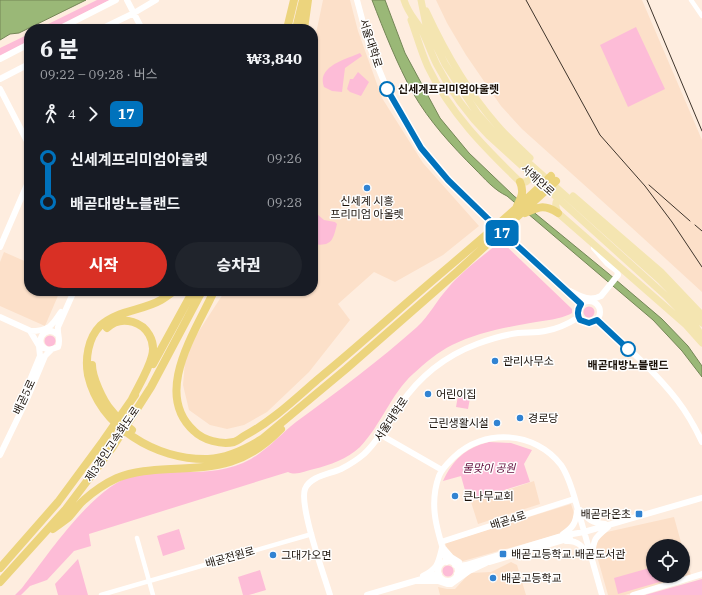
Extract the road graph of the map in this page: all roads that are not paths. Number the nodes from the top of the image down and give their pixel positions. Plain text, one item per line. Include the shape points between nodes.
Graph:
1 (116, 0) edge
2 (128, 0) edge
3 (156, 0) edge
4 (294, 0) edge
5 (303, 0) edge
6 (308, 0) edge
7 (358, 0) edge
8 (404, 0) edge
9 (691, 0) edge
10 (421, 1) edge
11 (408, 11) junction
12 (134, 13) junction
13 (702, 16) edge
14 (69, 24) edge
15 (111, 24) edge
16 (140, 24) edge
17 (288, 24) edge
18 (297, 24) edge
19 (305, 24) edge
20 (24, 47) edge
21 (0, 59) edge
22 (24, 67) edge
23 (0, 79) edge
24 (0, 89) edge
25 (24, 136) edge
26 (536, 163) junction
27 (553, 179) junction
28 (520, 182) junction
29 (24, 192) edge
30 (572, 196) junction
31 (529, 202) junction
32 (558, 213) junction
33 (515, 215) junction
34 (586, 239) junction
35 (0, 247) edge
36 (563, 288) junction
37 (70, 296) edge
38 (167, 296) edge
39 (190, 296) edge
40 (199, 296) edge
41 (212, 296) edge
42 (601, 297) junction
43 (591, 301) junction
44 (581, 304) junction
45 (63, 313) junction
46 (702, 315) edge
47 (0, 316) edge
48 (579, 317) junction
49 (597, 320) junction
50 (702, 322) edge
51 (30, 331) junction
52 (49, 331) junction
53 (58, 335) junction
54 (42, 336) junction
55 (702, 336) edge
56 (366, 340) junction
57 (702, 343) edge
58 (42, 346) junction
59 (51, 350) junction
60 (319, 392) junction
61 (25, 398) junction
62 (132, 399) junction
63 (109, 412) junction
64 (133, 434) junction
65 (381, 434) junction
66 (702, 442) edge
67 (0, 447) edge
68 (0, 455) edge
69 (442, 470) junction
70 (702, 498) edge
71 (574, 499) junction
72 (577, 507) junction
73 (611, 524) junction
74 (584, 532) junction
75 (312, 534) junction
76 (137, 538) dead end
77 (40, 539) junction
78 (556, 540) junction
79 (441, 544) junction
80 (592, 560) junction
81 (485, 561) junction
82 (447, 562) junction
83 (455, 565) junction
84 (0, 568) edge
85 (439, 574) junction
86 (457, 574) junction
87 (702, 574) edge
88 (149, 581) junction
89 (414, 581) junction
90 (0, 582) edge
91 (101, 595) edge
92 (153, 595) edge
93 (330, 595) edge
94 (367, 595) edge
95 (602, 595) edge
96 (633, 595) edge

1 - 14 street
2 - 12 street
3 - 12 street
4 - 17 highway
5 - 18 highway
6 - 19 highway
7 - 36 street, 서울대학로 via 369,45 387,89 421,148 448,180
8 - 11 main road, 서해안로
9 - 13 street
10 - 26 main road via 459,75 483,109
10 - 50 main road, 서해안로 via 426,25 445,64 477,113 493,131 673,292
11 - 28 main road via 428,66 446,98 484,147
11 - 55 main road, 서해안로 via 421,29 437,65 471,118 667,297 696,326
12 - 15 street
12 - 16 street
20 - 21 street
22 - 23 street
24 - 25 street
26 - 27 main road
26 - 28 main road via 537,168 531,178 526,182
27 - 30 main road
27 - 31 highway
28 - 31 highway
29 - 35 street
30 - 32 main road via 567,194 556,200
30 - 46 main road via 661,272
31 - 32 highway
31 - 33 highway
31 - 33 highway
32 - 34 main road
33 - 56 highway
33 - 60 highway
34 - 42 street via 617,271 617,276
34 - 57 main road via 685,324
36 - 42 street via 586,299
36 - 44 street, 서울대학로
37 - 45 street, 배곧5로
38 - 63 highway via 116,315 100,326 93,337 87,352 86,367 91,387 101,408
39 - 62 highway, 제3경인고속화도로
40 - 77 highway, 제3경인고속화도로 via 151,387 112,448
41 - 56 highway via 179,366 176,385 177,402 188,426 199,436 214,442 233,442 252,432
42 - 43 street
43 - 44 street
43 - 49 street via 599,308
44 - 48 street via 578,310
45 - 51 street via 51,327
45 - 52 street, 배곧5로
45 - 53 street, 배곧5로
45 - 61 street, 배곧5로 via 60,329 62,345 47,357
47 - 51 street
48 - 49 street via 586,323
48 - 65 street, 서울대학로 via 560,328 545,332 517,333 457,352 427,374 412,389
49 - 66 street via 642,362 677,400
51 - 54 street
51 - 61 street via 39,346 40,356
52 - 53 street
52 - 54 street, 배곧5로
53 - 59 street, 배곧5로 via 59,344
54 - 58 street, 배곧5로
56 - 64 highway via 325,380 260,436 245,445 217,454 183,451
58 - 59 street via 46,350
58 - 61 street, 배곧5로 via 43,352
59 - 61 street, 배곧5로 via 45,356
60 - 64 highway via 262,439 229,455 209,459 182,456 156,449
60 - 77 highway via 268,442 251,454 233,462 214,466 159,470 118,478 85,499 68,518
61 - 67 street, 배곧5로
61 - 68 street, 배곧5로
62 - 63 highway via 152,355 152,342 146,329 140,324 120,320 111,324 100,335 92,353 92,369
62 - 84 highway, 제3경인고속화도로 via 58,502
63 - 64 highway via 119,427
65 - 69 street
65 - 75 street, 서울대학로 via 373,445 353,462 308,484 304,502
69 - 71 street via 457,454 475,442 500,437 519,438 543,448 561,465
69 - 79 street via 434,503
70 - 73 street
71 - 72 street
71 - 79 street, 배곧4로
72 - 73 street via 596,524
72 - 74 street
72 - 78 street via 571,529
73 - 74 street
73 - 80 street via 593,542
74 - 78 street
74 - 80 street
75 - 88 street, 배곧전원로
75 - 93 street, 서울대학로
76 - 88 street
77 - 90 highway, 제3경인고속화도로
78 - 80 street via 576,542
78 - 81 street
79 - 81 street via 457,562
79 - 82 street
79 - 89 street via 436,568
80 - 95 street
81 - 83 street
81 - 86 street
81 - 89 street via 462,574 451,584
82 - 83 street
82 - 85 street via 439,567
83 - 86 street
85 - 86 street via 447,581
85 - 89 street
87 - 96 street
88 - 91 street, 배곧전원로
88 - 92 street
89 - 94 street

